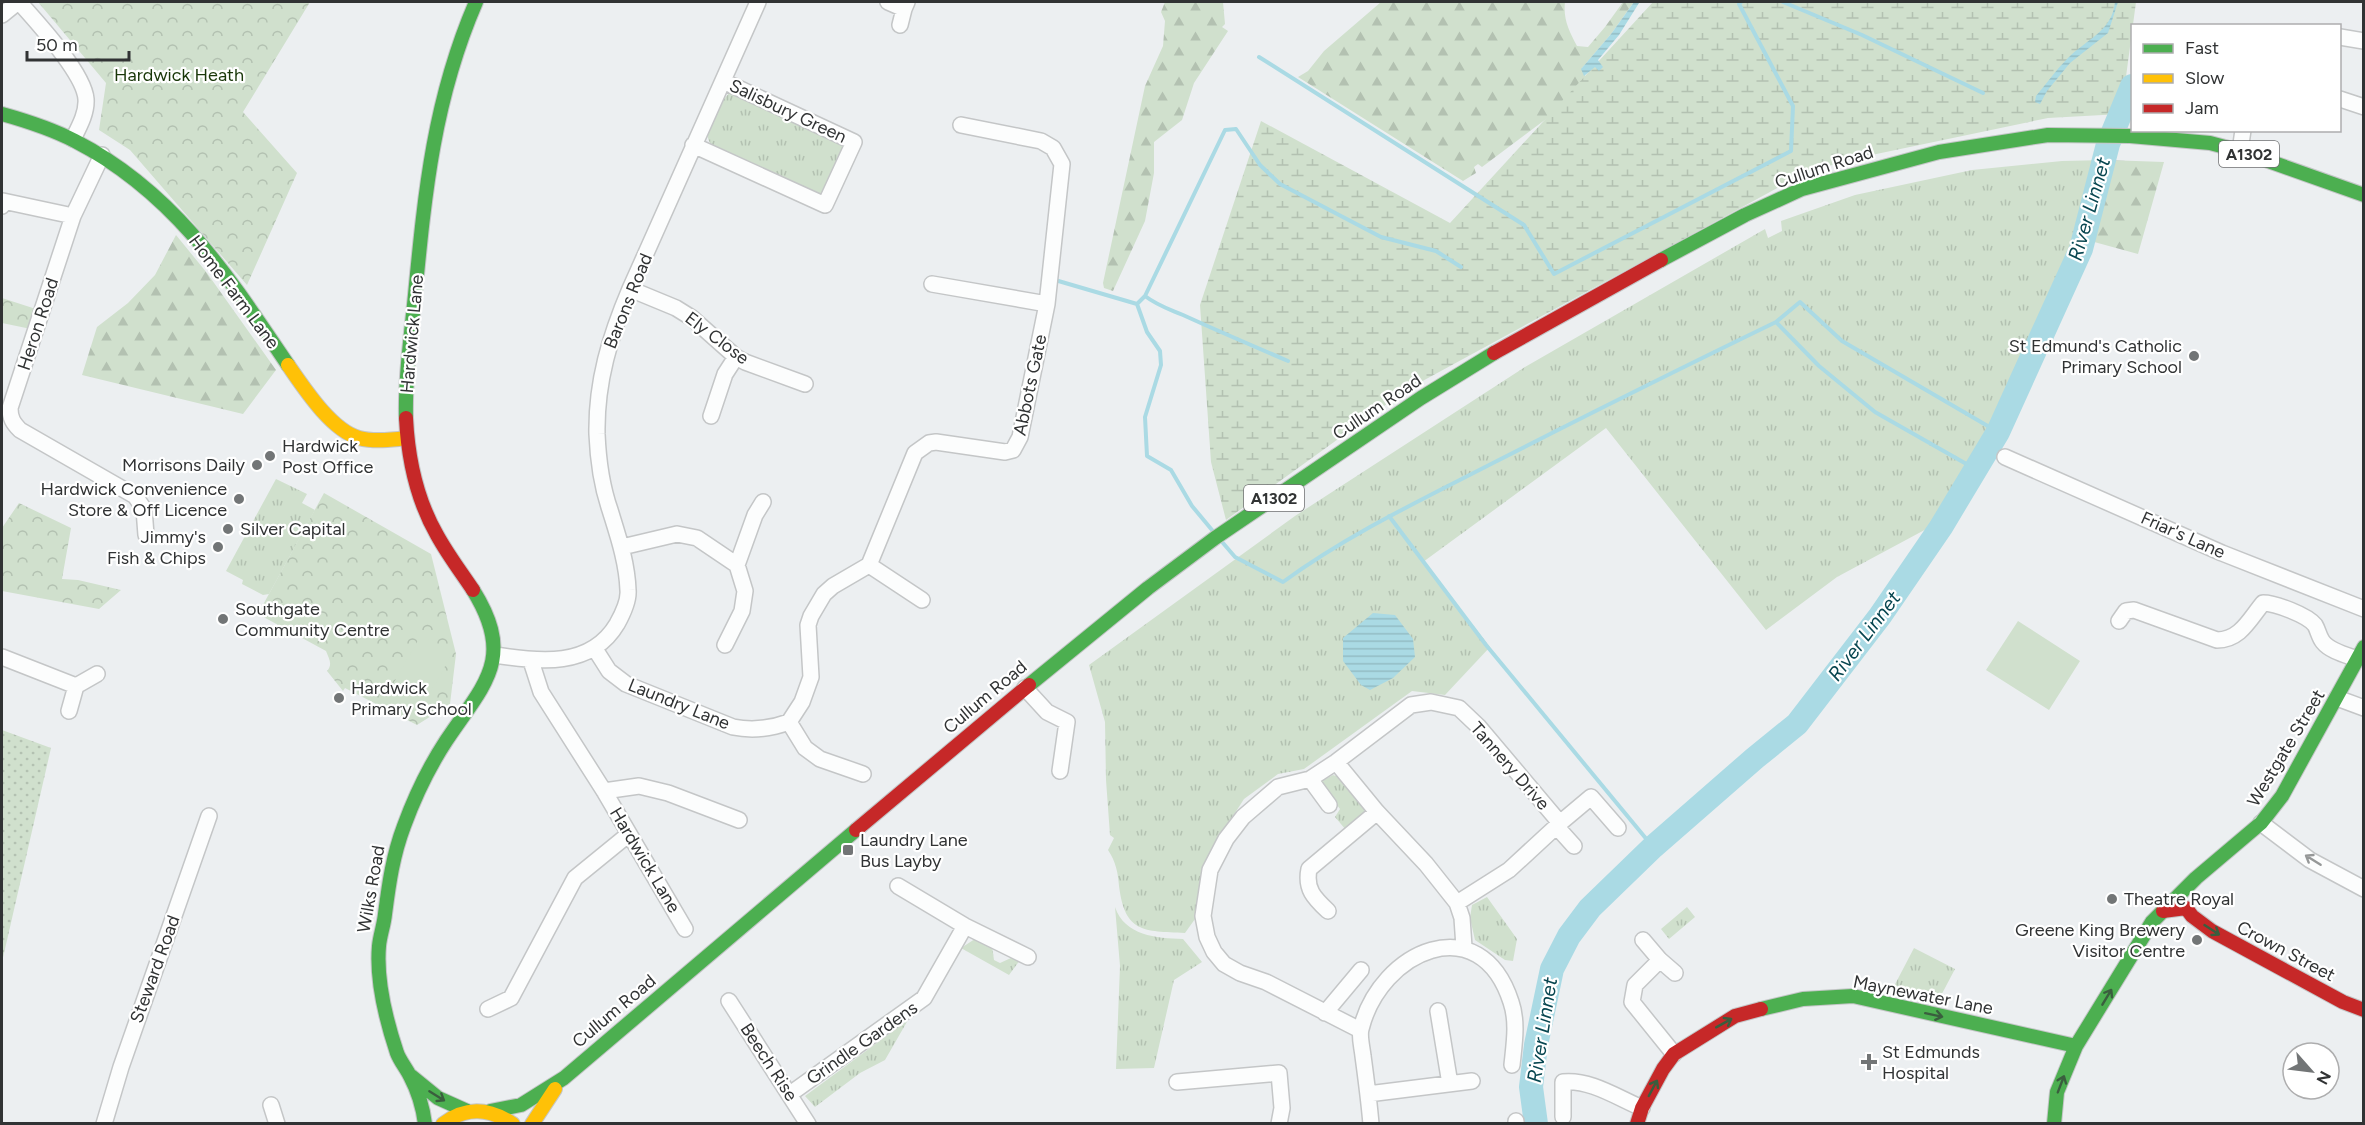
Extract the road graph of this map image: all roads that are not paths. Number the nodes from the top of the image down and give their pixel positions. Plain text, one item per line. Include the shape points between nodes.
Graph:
1 (19, 2) edge
2 (476, 2) edge
3 (758, 2) edge
4 (888, 2) edge
5 (905, 5) edge
6 (2, 15) edge
7 (900, 25) dead end
8 (2341, 37) edge
9 (2364, 41) edge
10 (723, 81) junction
11 (2341, 99) edge
12 (2364, 107) edge
13 (2, 114) edge
14 (961, 125) dead end
15 (2243, 132) edge
16 (73, 139) junction
17 (693, 145) junction
18 (2240, 151) junction
19 (102, 155) junction
20 (2364, 195) edge
21 (2, 206) edge
22 (73, 216) junction
23 (932, 284) dead end
24 (630, 289) junction
25 (1047, 304) junction
26 (736, 357) junction
27 (805, 384) dead end
28 (711, 416) dead end
29 (6, 421) edge
30 (406, 438) junction
31 (2005, 457) dead end
32 (764, 502) dead end
33 (146, 535) dead end
34 (622, 547) junction
35 (737, 565) junction
36 (869, 565) junction
37 (922, 600) dead end
38 (2364, 609) edge
39 (2119, 621) dead end
40 (725, 645) dead end
41 (595, 649) junction
42 (2360, 653) edge
43 (495, 655) junction
44 (2, 657) edge
45 (531, 661) junction
46 (98, 674) dead end
47 (76, 686) junction
48 (1025, 688) junction
49 (2337, 699) junction
50 (2364, 708) edge
51 (69, 711) dead end
52 (789, 722) junction
53 (1336, 762) junction
54 (1060, 771) dead end
55 (863, 774) dead end
56 (1310, 779) junction
57 (604, 791) junction
58 (1329, 805) dead end
59 (1377, 812) junction
60 (208, 816) dead end
61 (739, 820) dead end
62 (2261, 822) junction
63 (1558, 825) junction
64 (1618, 828) dead end
65 (629, 834) junction
66 (1574, 846) dead end
67 (2196, 878) junction
68 (898, 886) dead end
69 (2364, 889) edge
70 (1457, 903) junction
71 (2186, 908) junction
72 (2163, 911) junction
73 (1328, 912) dead end
74 (965, 926) junction
75 (685, 929) dead end
76 (1643, 940) dead end
77 (1464, 947) junction
78 (1028, 957) dead end
79 (1660, 960) junction
80 (1361, 970) dead end
81 (1675, 973) dead end
82 (729, 1001) dead end
83 (488, 1009) dead end
84 (2364, 1010) edge
85 (1438, 1011) dead end
86 (1325, 1013) junction
87 (1360, 1030) junction
88 (2076, 1046) junction
89 (1674, 1054) junction
90 (1512, 1065) dead end
91 (411, 1076) junction
92 (564, 1078) junction
93 (1472, 1081) dead end
94 (1177, 1082) dead end
95 (1450, 1084) junction
96 (790, 1094) junction
97 (1368, 1094) junction
98 (271, 1106) dead end
99 (1642, 1108) junction
100 (467, 1110) junction
101 (490, 1110) junction
102 (1563, 1117) dead end
103 (104, 1124) edge
104 (277, 1124) edge
105 (425, 1124) edge
106 (443, 1124) edge
107 (513, 1124) edge
108 (532, 1124) edge
109 (808, 1124) edge
110 (1279, 1124) edge
111 (1371, 1124) edge
112 (1637, 1124) edge
113 (2054, 1124) edge

1 - 6 street
1 - 16 street via 47,33 81,82 86,99
2 - 30 street, Hardwick Lane via 445,87 430,156 406,384
3 - 10 street, Barons Road
4 - 5 street
5 - 7 street
8 - 9 street
10 - 17 street, Barons Road
10 - 17 street, Salisbury Green via 857,136 822,211
11 - 12 street
13 - 16 street, Home Farm Lane
14 - 25 street, Abbots Gate via 1041,141 1053,148 1060,159 1063,170
15 - 18 street
16 - 19 street, Home Farm Lane
17 - 24 street, Barons Road
18 - 20 street, Cullum Road / A1302
18 - 48 street, Cullum Road / A1302 via 2210,143 2130,136 2048,135 1939,152 1802,189 1745,215 1518,338 1421,398 1215,538
19 - 22 street, Heron Road
19 - 30 street, Home Farm Lane via 151,191 201,243 242,295 292,372 338,426 367,441
21 - 22 street via 3,201
22 - 29 street, Heron Road
23 - 25 street
24 - 26 street, Ely Close via 692,318
24 - 34 street, Barons Road via 603,366 598,398 597,435 602,471
25 - 36 street, Abbots Gate via 1020,437 1013,450 936,442 921,447 915,453
26 - 27 street, Ely Close
26 - 28 street via 725,374
29 - 33 street, Heron Road via 135,496 144,509
30 - 43 street, Hardwick Lane via 414,476 433,528 484,610 493,633
31 - 38 street, Friar's Lane via 2222,553
32 - 35 street via 755,515
34 - 35 street via 677,534 698,538
34 - 41 street, Barons Road via 629,592 609,638
35 - 40 street via 745,591 742,611
36 - 37 street
36 - 52 street via 833,586 818,602 808,625 810,677 802,702
39 - 42 street via 2126,611 2134,610 2217,640 2228,640 2239,634 2263,603 2272,603 2310,620 2331,649
41 - 45 street
41 - 52 street, Laundry Lane via 609,671 626,684 733,727 773,728
42 - 49 street, Westgate Street
43 - 45 street
43 - 91 street, Wilks Road via 474,703 449,735 422,783 399,836 389,878 378,947 384,1001 398,1056
44 - 47 street
45 - 57 street, Hardwick Lane via 541,692
46 - 47 street
47 - 51 street
48 - 54 street via 1047,712 1067,722
48 - 92 street, Cullum Road / A1302
49 - 50 street
49 - 62 street, Westgate Street via 2282,796
52 - 55 street via 805,748 820,759
53 - 56 street, Tannery Drive
53 - 59 street
53 - 63 street, Tannery Drive via 1411,705 1431,702 1459,708
56 - 58 street
56 - 86 street, Tannery Drive via 1278,787 1243,817 1210,870 1203,916 1207,937 1224,964
57 - 61 street, Hardwick Lane via 639,786
57 - 65 street, Hardwick Lane
59 - 70 street
59 - 73 street via 1309,869 1311,895
60 - 103 street, Steward Road
62 - 67 street, Westgate Street
69 -> 62 street via 2310,860
63 - 64 street, Tannery Drive via 1591,798
63 - 66 street, Tannery Drive
63 - 70 street, Tannery Drive via 1509,870
65 - 75 street, Hardwick Lane
65 - 83 street via 575,878 511,998
67 - 71 street, Westgate Street via 2185,897
67 - 72 street, Westgate Street
68 - 74 street
70 - 77 street
71 - 72 street
71 -> 84 street, Crown Street via 2212,931
88 -> 72 street, Westgate Street via 2152,921
74 - 78 street
74 - 96 street, Grindle Gardens via 924,998
76 - 79 street
77 - 87 street via 1426,951 1397,967 1372,998
77 - 90 street via 1488,960 1503,981 1512,1004 1515,1028
79 - 81 street
79 - 89 street via 1635,986 1632,1002
80 - 86 street
82 - 96 street, Beech Rise
85 - 95 street
86 - 87 street, Tannery Drive
87 - 97 street
89 -> 88 street, Maynewater Lane via 1735,1016 1803,999 1853,996
113 -> 88 street, Westgate Street via 2057,1092
99 -> 89 street, Maynewater Lane
91 -> 100 street, Wilks Road via 438,1098
91 - 105 street, Wilks Road
92 - 101 street, Cullum Road / A1302 via 521,1105
92 - 108 street, Cullum Road / A1302
93 - 95 street
94 - 110 street via 1279,1073
95 - 97 street
96 - 109 street, Beech Rise
97 - 111 street
98 - 104 street
99 - 102 street via 1589,1085 1570,1082 1563,1083
99 - 112 street, Maynewater Lane
100 - 101 street, Cullum Road
100 - 106 street
101 - 107 street

